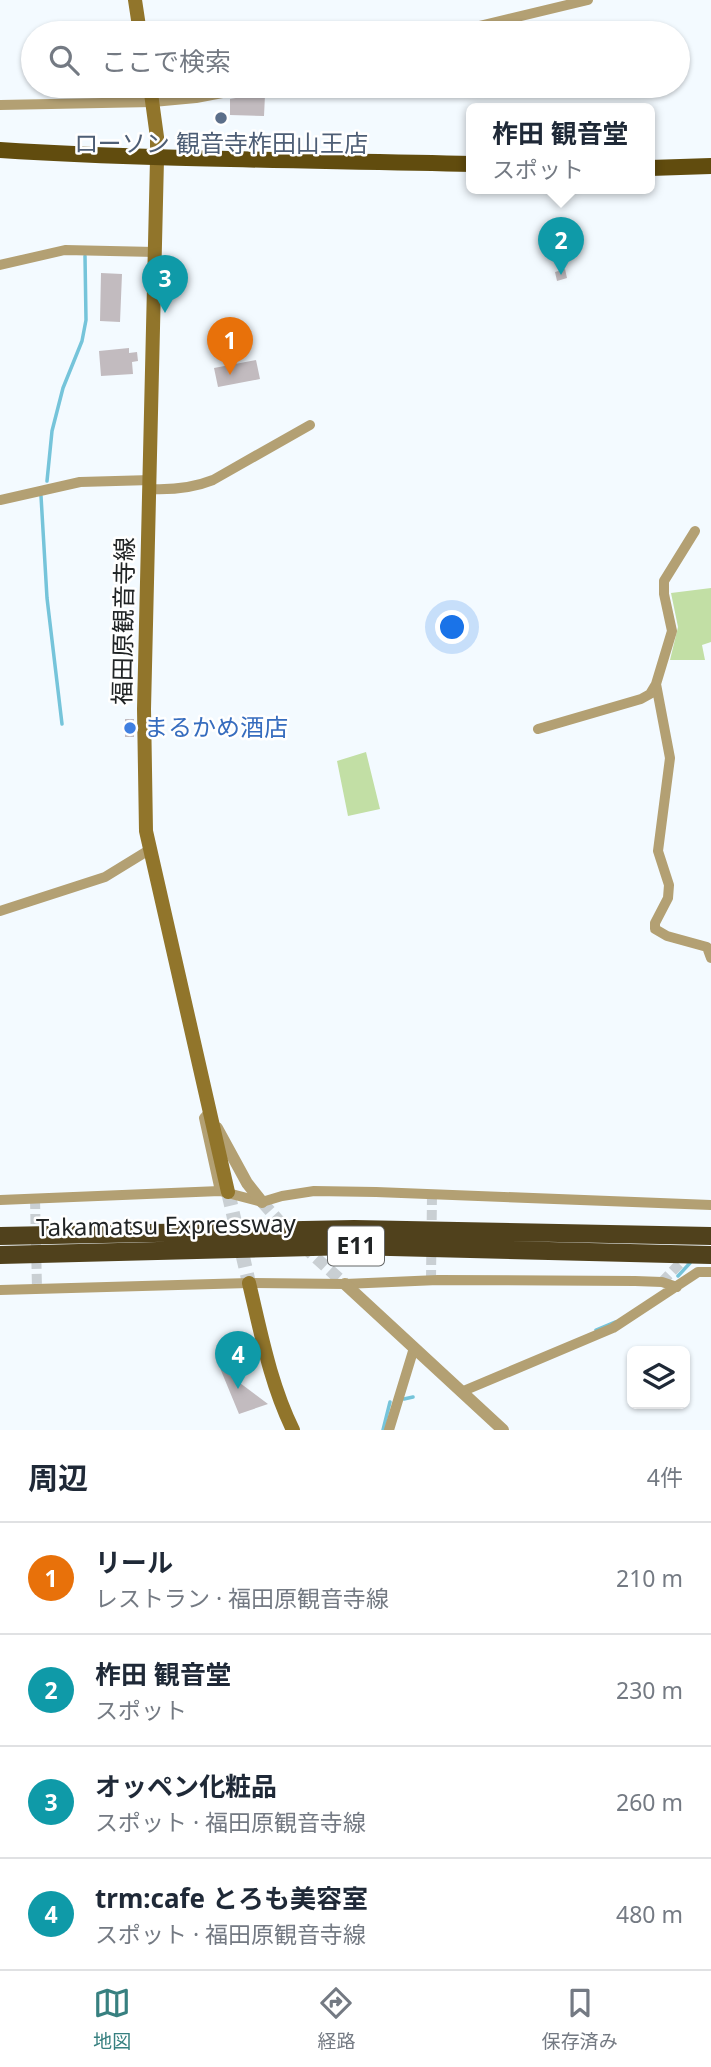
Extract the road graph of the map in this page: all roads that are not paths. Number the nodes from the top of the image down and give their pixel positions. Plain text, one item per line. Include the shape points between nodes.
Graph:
1 (135, 0) edge
2 (587, 0) edge
3 (138, 21) edge
4 (500, 21) edge
5 (152, 98) edge
6 (195, 98) edge
7 (153, 102) junction
8 (0, 105) edge
9 (0, 150) edge
10 (157, 159) junction
11 (466, 164) edge
12 (711, 166) edge
13 (655, 168) edge
14 (155, 252) junction
15 (0, 265) edge
16 (310, 425) dead end
17 (150, 485) junction
18 (0, 500) edge
19 (695, 531) dead end
20 (656, 684) junction
21 (538, 729) dead end
22 (149, 850) junction
23 (0, 911) edge
24 (711, 958) edge
25 (213, 1118) junction
26 (224, 1191) junction
27 (0, 1200) edge
28 (262, 1202) junction
29 (711, 1205) edge
30 (711, 1236) edge
31 (0, 1237) edge
32 (0, 1255) edge
33 (711, 1255) edge
34 (711, 1272) edge
35 (249, 1283) junction
36 (345, 1283) junction
37 (677, 1287) junction
38 (0, 1290) edge
39 (414, 1348) junction
40 (461, 1392) junction
41 (293, 1430) edge
42 (389, 1430) edge
43 (503, 1430) edge

1 - 3 main road
2 - 4 street
5 - 7 main road, 福田原観音寺線
6 - 7 street
7 - 8 street
7 - 10 main road, 福田原観音寺線
9 - 10 highway
10 - 11 highway
10 - 14 main road, 福田原観音寺線
12 - 13 highway
14 - 15 street via 65,250
14 - 17 main road, 福田原観音寺線
16 - 17 street via 198,486 166,490
17 - 18 street via 80,482
17 - 22 main road, 福田原観音寺線 via 144,709
19 - 20 street via 664,581 672,631
20 - 21 street via 641,699
20 - 24 street via 670,758 658,851 669,885 668,898 656,929 708,947
22 - 23 street via 104,877
22 - 25 main road, 福田原観音寺線
25 - 26 main road, 福田原観音寺線
25 - 28 street
26 - 27 street
26 - 28 street
28 - 29 street via 314,1191
30 - 31 highway, Takamatsu Expressway / E11 via 354,1229
32 - 33 highway, Takamatsu Expressway / E11 via 351,1246
34 - 37 street via 698,1272
35 - 36 street
35 - 38 street
35 - 41 main road via 271,1377
36 - 37 street via 635,1281
36 - 39 street
37 - 40 street via 613,1328
39 - 40 street
39 - 42 street
40 - 43 street

